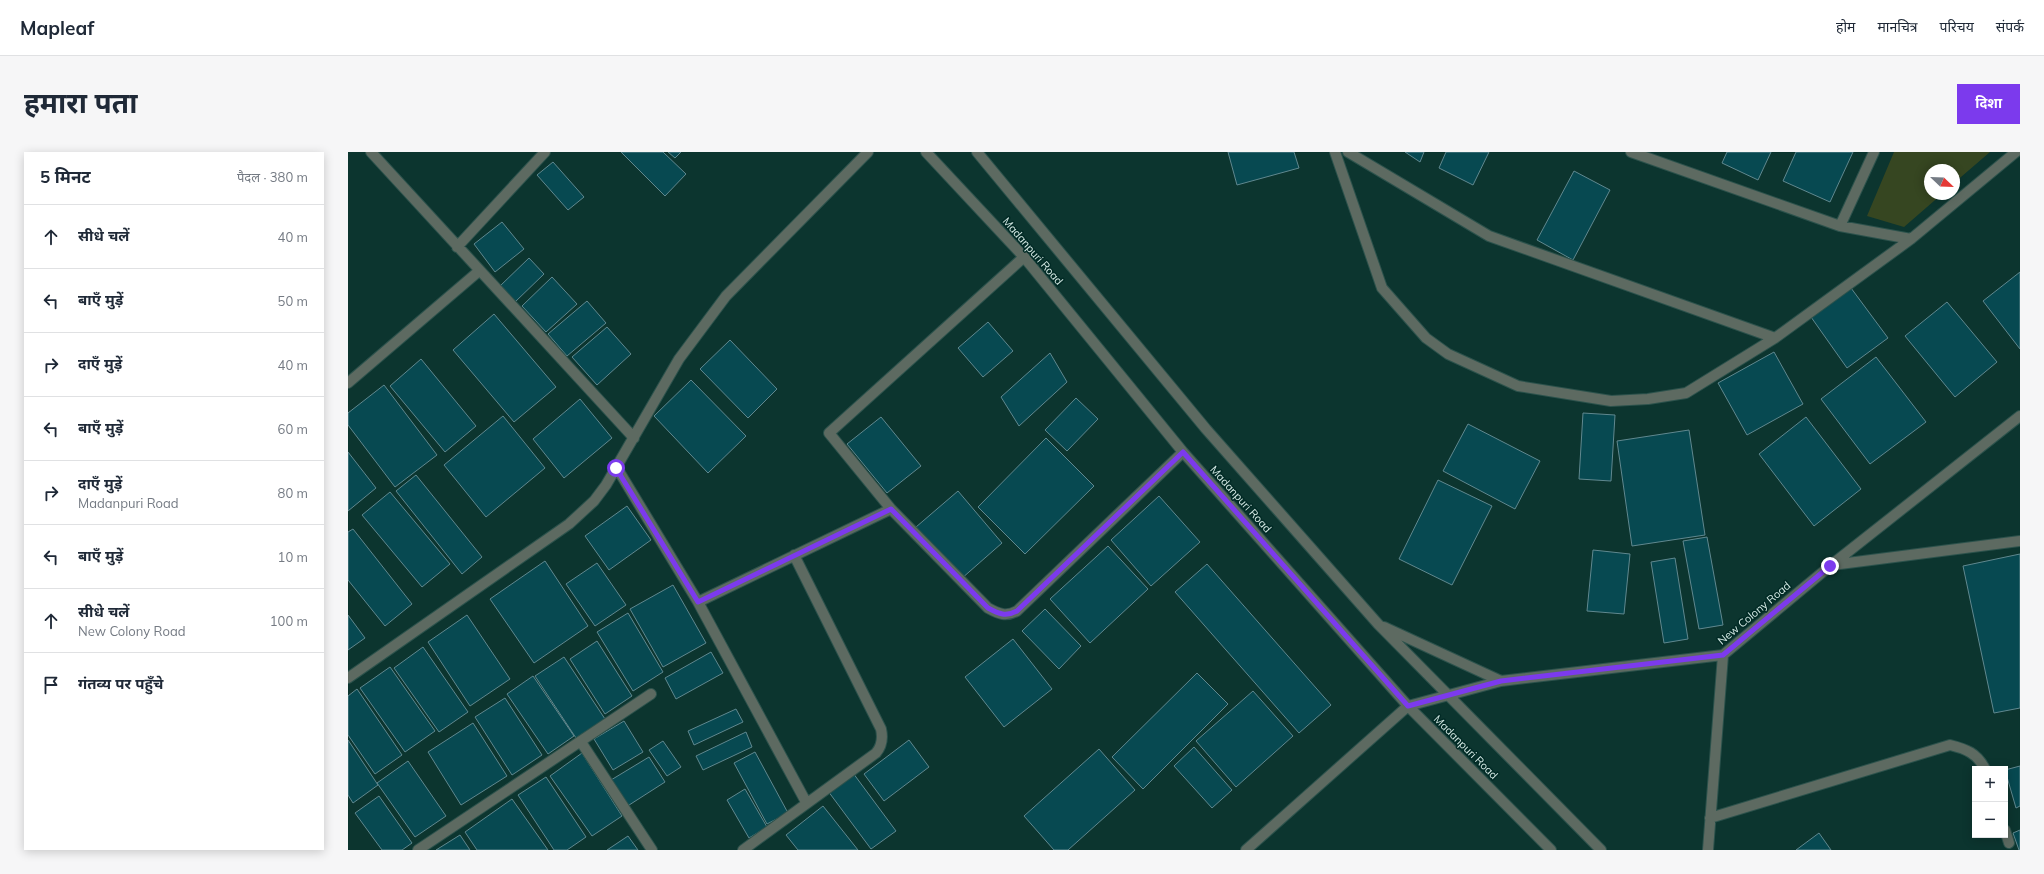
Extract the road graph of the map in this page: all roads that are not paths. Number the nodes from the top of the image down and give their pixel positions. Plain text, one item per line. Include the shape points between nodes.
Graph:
1 (371, 152) edge
2 (545, 152) edge
3 (868, 152) edge
4 (926, 152) edge
5 (977, 152) edge
6 (1335, 152) edge
7 (1348, 152) edge
8 (1631, 152) edge
9 (1874, 152) edge
10 (2016, 152) edge
11 (1840, 226) junction
12 (1911, 239) junction
13 (457, 247) junction
14 (1024, 257) junction
15 (479, 272) junction
16 (1775, 338) junction
17 (348, 383) edge
18 (2020, 416) edge
19 (634, 438) junction
20 (1183, 452) junction
21 (616, 468) junction
22 (891, 509) junction
23 (2020, 541) edge
24 (794, 555) junction
25 (1830, 566) junction
26 (698, 602) junction
27 (1378, 624) junction
28 (1723, 655) junction
29 (348, 678) edge
30 (1501, 681) junction
31 (651, 694) dead end
32 (1448, 697) junction
33 (1408, 706) junction
34 (582, 742) junction
35 (1983, 766) edge
36 (806, 802) junction
37 (1710, 818) junction
38 (2007, 838) edge
39 (2009, 843) dead end
40 (418, 850) edge
41 (652, 850) edge
42 (742, 850) edge
43 (1246, 850) edge
44 (1551, 850) edge
45 (1601, 850) edge
46 (1708, 850) edge

1 - 13 street
2 - 13 street
3 - 19 street via 726,296 679,359
4 - 14 street, Madanpuri Road
5 - 27 street, Madanpuri Road via 1206,429
6 - 16 street via 1382,288 1426,338 1448,354 1518,386 1611,401 1648,399 1686,392
7 - 16 street via 1489,236
8 - 11 street
9 - 11 street
10 - 12 street
11 - 12 street
12 - 16 street
13 - 15 street
14 - 20 street, Madanpuri Road
14 - 22 street via 829,433
15 - 17 street
15 - 19 street
18 - 25 street, New Colony Road
19 - 21 street
20 - 22 street via 1010,615 988,608
20 - 33 street, Madanpuri Road
21 - 26 street
21 - 29 street via 594,501 569,524
22 - 24 street
23 - 25 street
24 - 26 street
24 - 36 street via 883,737 880,749 876,753
25 - 28 street, New Colony Road
26 - 36 street
27 - 30 street
27 - 32 street, Madanpuri Road
28 - 30 street, New Colony Road
28 - 37 street
30 - 32 street, New Colony Road
31 - 34 street
32 - 33 street, New Colony Road
32 - 45 street, Madanpuri Road
33 - 43 street
33 - 44 street, Madanpuri Road
34 - 40 street
34 - 41 street
35 - 37 street via 1977,756 1950,745
36 - 42 street
37 - 46 street
38 - 39 street

